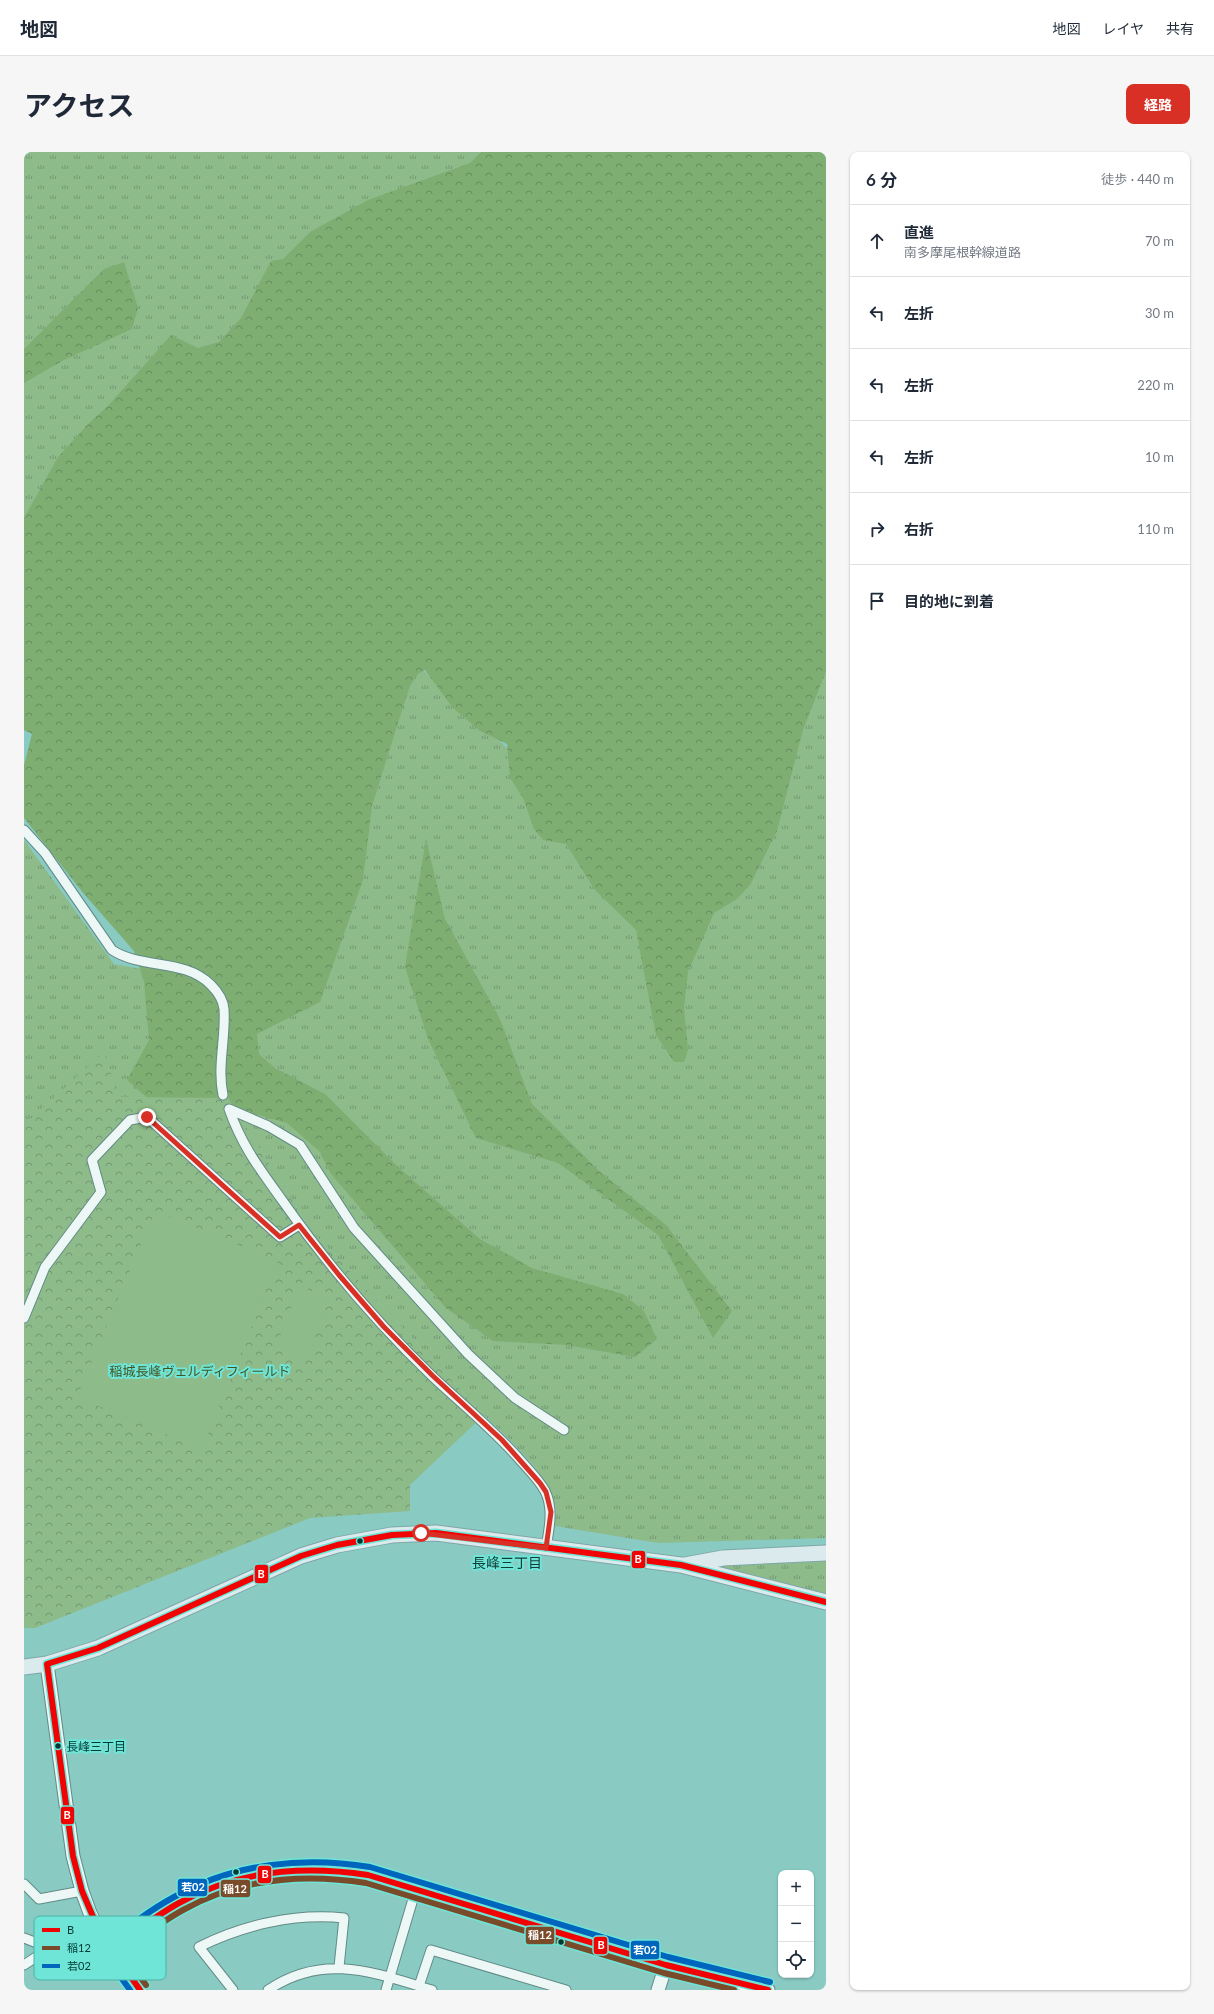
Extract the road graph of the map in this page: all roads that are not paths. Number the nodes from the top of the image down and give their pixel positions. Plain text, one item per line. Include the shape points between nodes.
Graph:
1 (24, 830) edge
2 (223, 1095) dead end
3 (299, 1225) junction
4 (24, 1318) edge
5 (564, 1430) dead end
6 (546, 1548) junction
7 (826, 1553) edge
8 (680, 1566) junction
9 (826, 1602) edge
10 (47, 1664) junction
11 (24, 1667) edge
12 (24, 1884) edge
13 (416, 1889) junction
14 (82, 1891) junction
15 (92, 1916) edge
16 (161, 1916) edge
17 (24, 1938) edge
18 (34, 1942) edge
19 (34, 1958) edge
20 (24, 1965) edge
21 (666, 1965) junction
22 (339, 1967) junction
23 (390, 1978) junction
24 (133, 1980) edge
25 (419, 1986) junction
26 (542, 1987) edge
27 (140, 1990) edge
28 (233, 1990) edge
29 (268, 1990) edge
30 (386, 1990) edge
31 (432, 1990) edge
32 (566, 1990) edge
33 (658, 1990) edge
34 (768, 1990) edge

1 - 2 street via 45,853 112,950 123,957 187,969 206,980 221,996 224,1010 220,1079
3 - 4 street via 280,1237 147,1117 130,1120 92,1160 101,1192 44,1267
3 - 5 street via 247,1150 237,1133 229,1109 268,1126 300,1145 354,1228 468,1354 515,1398
3 - 6 street via 384,1327 502,1440 540,1483 546,1492 551,1512
6 - 8 main road
6 - 10 main road via 421,1533 344,1543 301,1556 98,1648
7 - 8 main road via 723,1558
8 - 9 main road
10 - 11 main road
10 - 14 street via 73,1856
12 - 14 street via 39,1900
13 - 16 street via 368,1875 329,1869 306,1869 255,1876 204,1891
13 - 21 street
13 - 23 street
14 - 15 street
17 - 18 street
19 - 20 street
21 - 33 street
21 - 34 street
22 - 23 street
22 - 28 street via 344,1918 290,1919 248,1927 199,1947
22 - 29 street via 313,1970 289,1978
23 - 25 street
23 - 30 street
24 - 27 street
25 - 26 street via 431,1950
25 - 31 street
26 - 32 street

